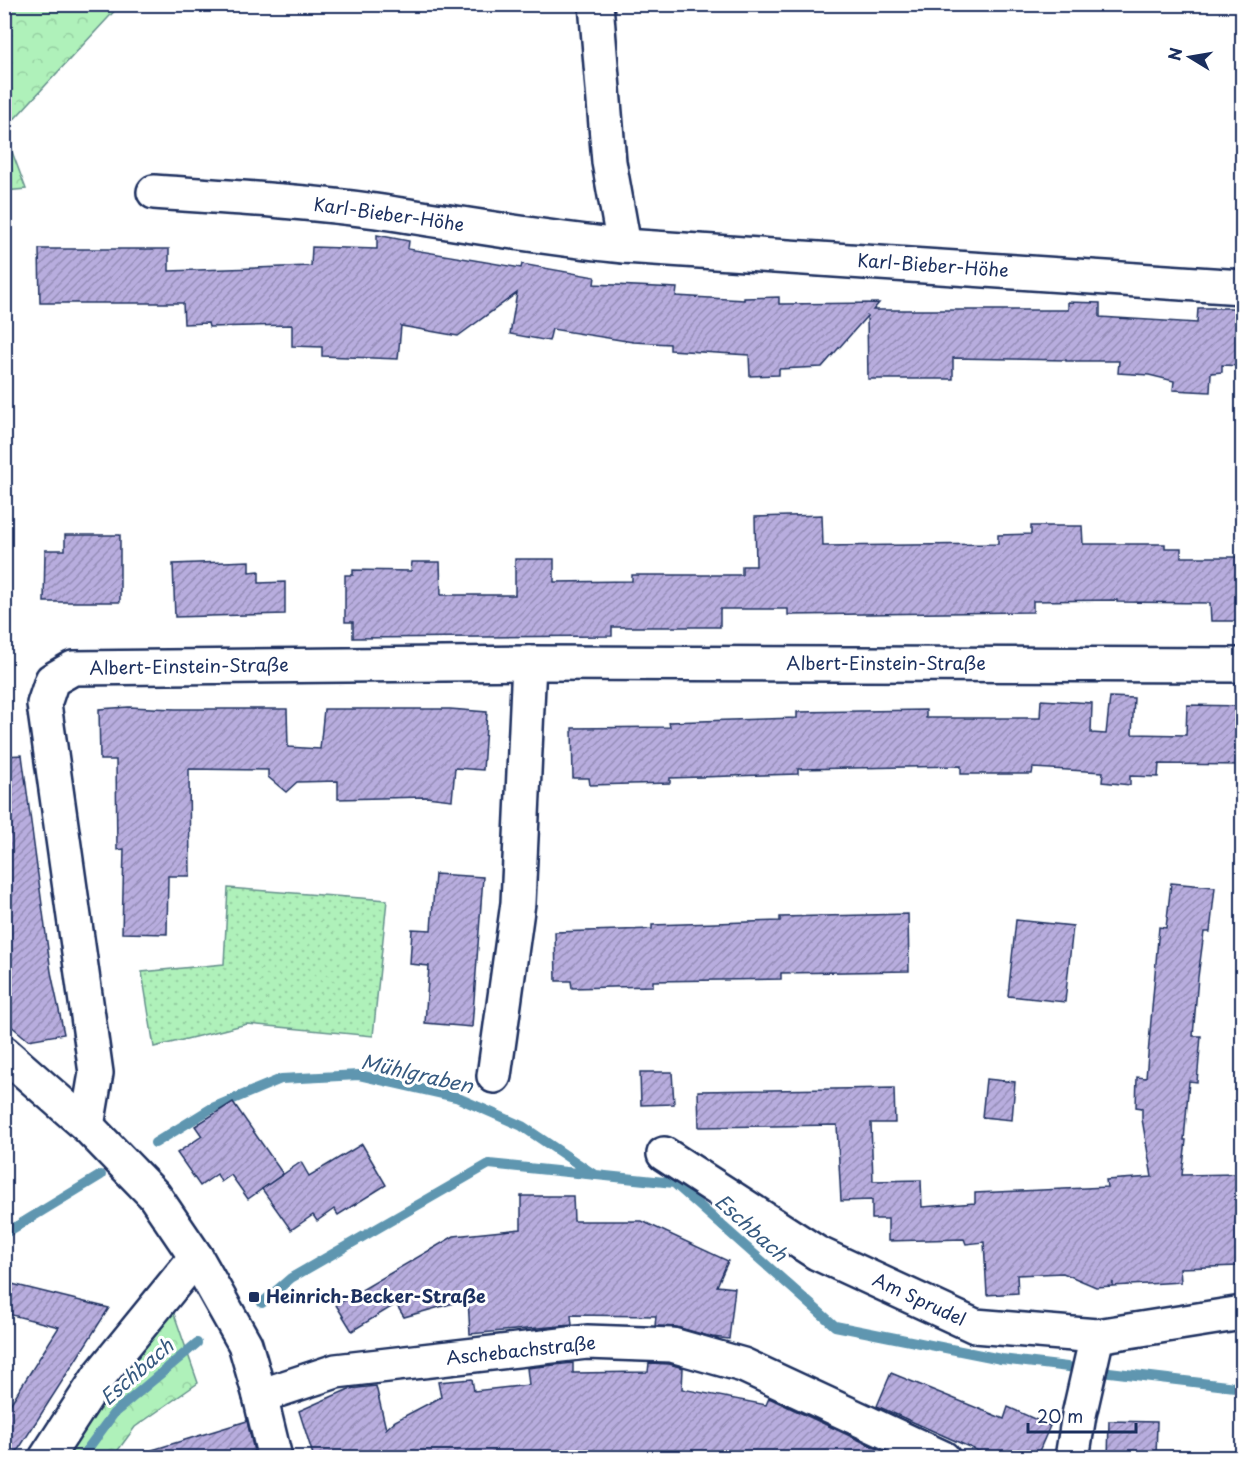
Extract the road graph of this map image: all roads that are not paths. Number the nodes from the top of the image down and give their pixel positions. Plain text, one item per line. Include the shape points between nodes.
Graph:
1 (596, 4) edge
2 (154, 192) dead end
3 (624, 246) junction
4 (1242, 287) edge
5 (529, 663) junction
6 (1242, 665) edge
7 (4, 1053) edge
8 (494, 1076) dead end
9 (87, 1126) junction
10 (664, 1154) dead end
11 (196, 1257) junction
12 (1242, 1313) edge
13 (1097, 1336) junction
14 (260, 1396) junction
15 (46, 1458) edge
16 (275, 1458) edge
17 (943, 1458) edge
18 (1072, 1458) edge

1 - 3 street via 609,162
2 - 3 street, Karl-Bieber-Höhe via 315,204
3 - 4 street, Karl-Bieber-Höhe
5 - 6 street, Albert-Einstein-Straße
5 - 8 street via 518,903
5 - 9 street, Albert-Einstein-Straße via 73,668 52,680 44,704 96,1073
7 - 9 street
9 - 11 street via 154,1195
10 - 13 street, Am Sprudel via 817,1253 975,1326
11 - 14 street via 244,1344
11 - 15 street via 100,1375
12 - 13 street, Am Sprudel
13 - 18 street
14 - 16 street
14 - 17 street, Aschebachstraße via 336,1371 587,1342 672,1345 742,1365

